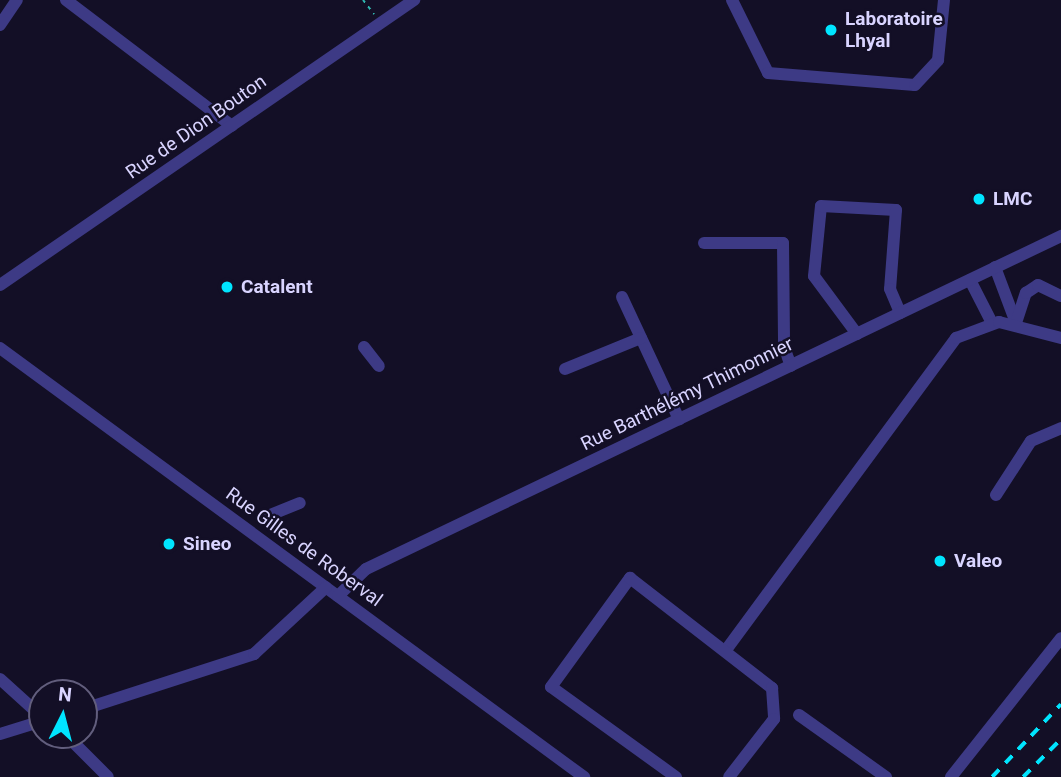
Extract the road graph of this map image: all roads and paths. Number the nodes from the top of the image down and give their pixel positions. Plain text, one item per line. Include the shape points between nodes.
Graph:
1 (17, 0) edge
2 (66, 0) edge
3 (363, 0) edge
4 (414, 0) edge
5 (732, 0) edge
6 (944, 0) edge
7 (380, 24) junction
8 (0, 25) edge
9 (232, 126) junction
10 (1061, 236) edge
11 (704, 243) dead end
12 (995, 267) junction
13 (970, 280) junction
14 (0, 285) edge
15 (1061, 296) edge
16 (622, 297) dead end
17 (900, 313) junction
18 (992, 323) junction
19 (1016, 323) junction
20 (857, 334) junction
21 (641, 338) junction
22 (1061, 338) edge
23 (0, 348) edge
24 (364, 348) dead end
25 (379, 366) dead end
26 (791, 366) junction
27 (565, 369) dead end
28 (680, 419) junction
29 (1061, 428) edge
30 (996, 495) dead end
31 (300, 503) dead end
32 (271, 515) dead end
33 (326, 587) junction
34 (338, 596) junction
35 (1061, 638) edge
36 (726, 650) junction
37 (0, 679) edge
38 (98, 704) edge
39 (28, 706) edge
40 (799, 715) dead end
41 (28, 724) edge
42 (0, 734) edge
43 (80, 749) edge
44 (108, 777) edge
45 (584, 777) edge
46 (676, 777) edge
47 (729, 777) edge
48 (886, 777) edge
49 (951, 777) edge

1 - 8 street
2 - 9 street
3 - 7 path
4 - 7 street, Rue de Dion Bouton
5 - 6 street via 768,73 915,85 938,60
7 - 9 street, Rue de Dion Bouton
9 - 14 street, Rue de Dion Bouton
10 - 12 street, Rue Barthélémy Thimonnier
11 - 26 street via 783,243 784,347
12 - 13 street, Rue Barthélémy Thimonnier
12 - 19 street
13 - 17 street, Rue Barthélémy Thimonnier
13 - 18 street
15 - 19 street via 1038,285 1026,293
16 - 21 street
17 - 20 street, Rue Barthélémy Thimonnier
17 - 20 street via 890,289 895,210 821,206 814,276
18 - 19 street
18 - 36 street via 956,338
19 - 22 street
20 - 26 street, Rue Barthélémy Thimonnier
21 - 27 street
21 - 28 street
23 - 33 street, Rue Gilles de Roberval
24 - 25 street
26 - 28 street, Rue Barthélémy Thimonnier
28 - 34 street, Rue Barthélémy Thimonnier via 366,569
29 - 30 street via 1031,441
31 - 32 street
33 - 34 street, Rue Gilles de Roberval
33 - 38 street via 254,654
34 - 45 street, Rue Gilles de Roberval
35 - 49 street
36 - 46 street via 630,578 551,687
36 - 47 street via 772,688 777,701 774,719
37 - 39 street
40 - 48 street
41 - 42 street
43 - 44 street

